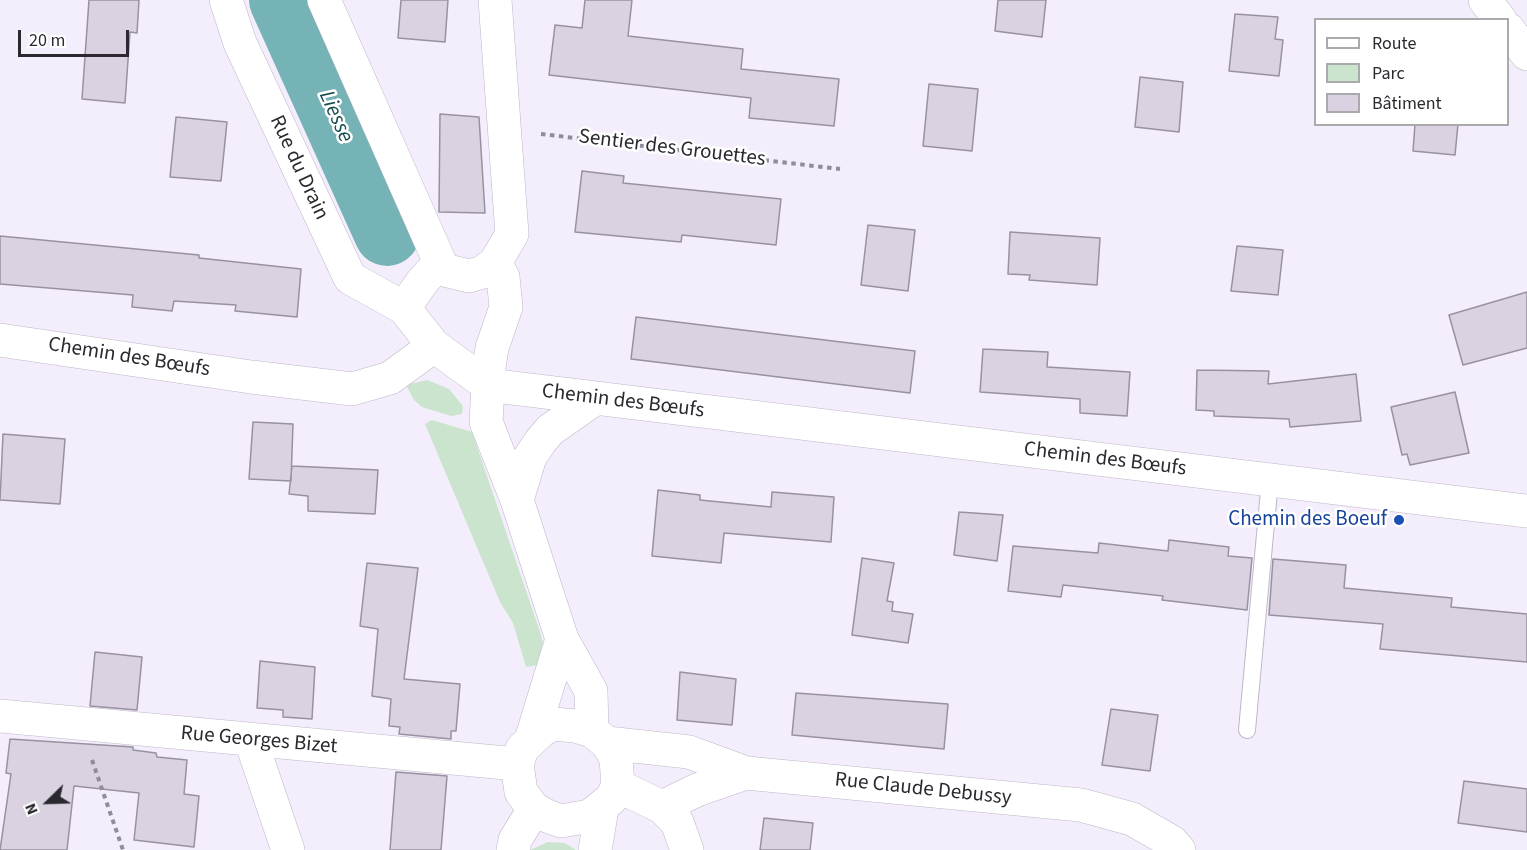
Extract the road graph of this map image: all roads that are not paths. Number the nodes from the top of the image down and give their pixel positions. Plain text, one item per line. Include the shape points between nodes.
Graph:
1 (226, 0) edge
2 (324, 0) edge
3 (495, 0) edge
4 (1485, 0) edge
5 (1498, 18) edge
6 (1509, 30) edge
7 (1527, 54) edge
8 (495, 263) junction
9 (442, 267) junction
10 (404, 308) junction
11 (0, 340) edge
12 (434, 346) junction
13 (488, 385) junction
14 (593, 400) junction
15 (1270, 480) junction
16 (517, 500) junction
17 (1527, 511) edge
18 (562, 639) junction
19 (0, 716) edge
20 (1247, 730) dead end
21 (599, 737) junction
22 (251, 741) junction
23 (524, 752) junction
24 (746, 772) junction
25 (610, 798) junction
26 (662, 807) junction
27 (534, 809) junction
28 (288, 850) edge
29 (513, 850) edge
30 (595, 850) edge
31 (687, 850) edge
32 (1179, 850) edge

1 - 10 street, Rue du Drain via 240,43 350,279
2 - 9 street
3 - 8 street via 512,234
4 - 5 street
6 - 7 street
8 - 9 street via 469,276
8 - 13 street via 503,277 506,307 492,348
9 - 10 street via 426,277
10 - 12 street
11 - 12 street, Chemin des Bœufs via 352,388 390,378
12 - 13 street, Chemin des Bœufs
13 - 14 street, Chemin des Bœufs
13 - 16 street via 486,422
14 - 15 street, Chemin des Bœufs
14 - 16 street via 550,429 540,442 530,457
15 - 17 street, Chemin des Bœufs
15 - 20 lane
16 - 18 street
18 - 21 street via 591,691
18 - 23 street
19 - 22 street, Rue Georges Bizet
21 - 23 street via 575,726 553,724
21 - 24 street via 689,752
21 - 25 street via 616,759
22 - 23 street, Rue Georges Bizet
22 - 28 street
23 - 27 street via 521,792
24 - 26 street, Rue Claude Debussy
24 - 32 street, Rue Claude Debussy via 1081,805 1131,819
25 - 26 street
25 - 27 street via 578,820 561,821
25 - 30 street
26 - 31 street via 678,822
27 - 29 street

